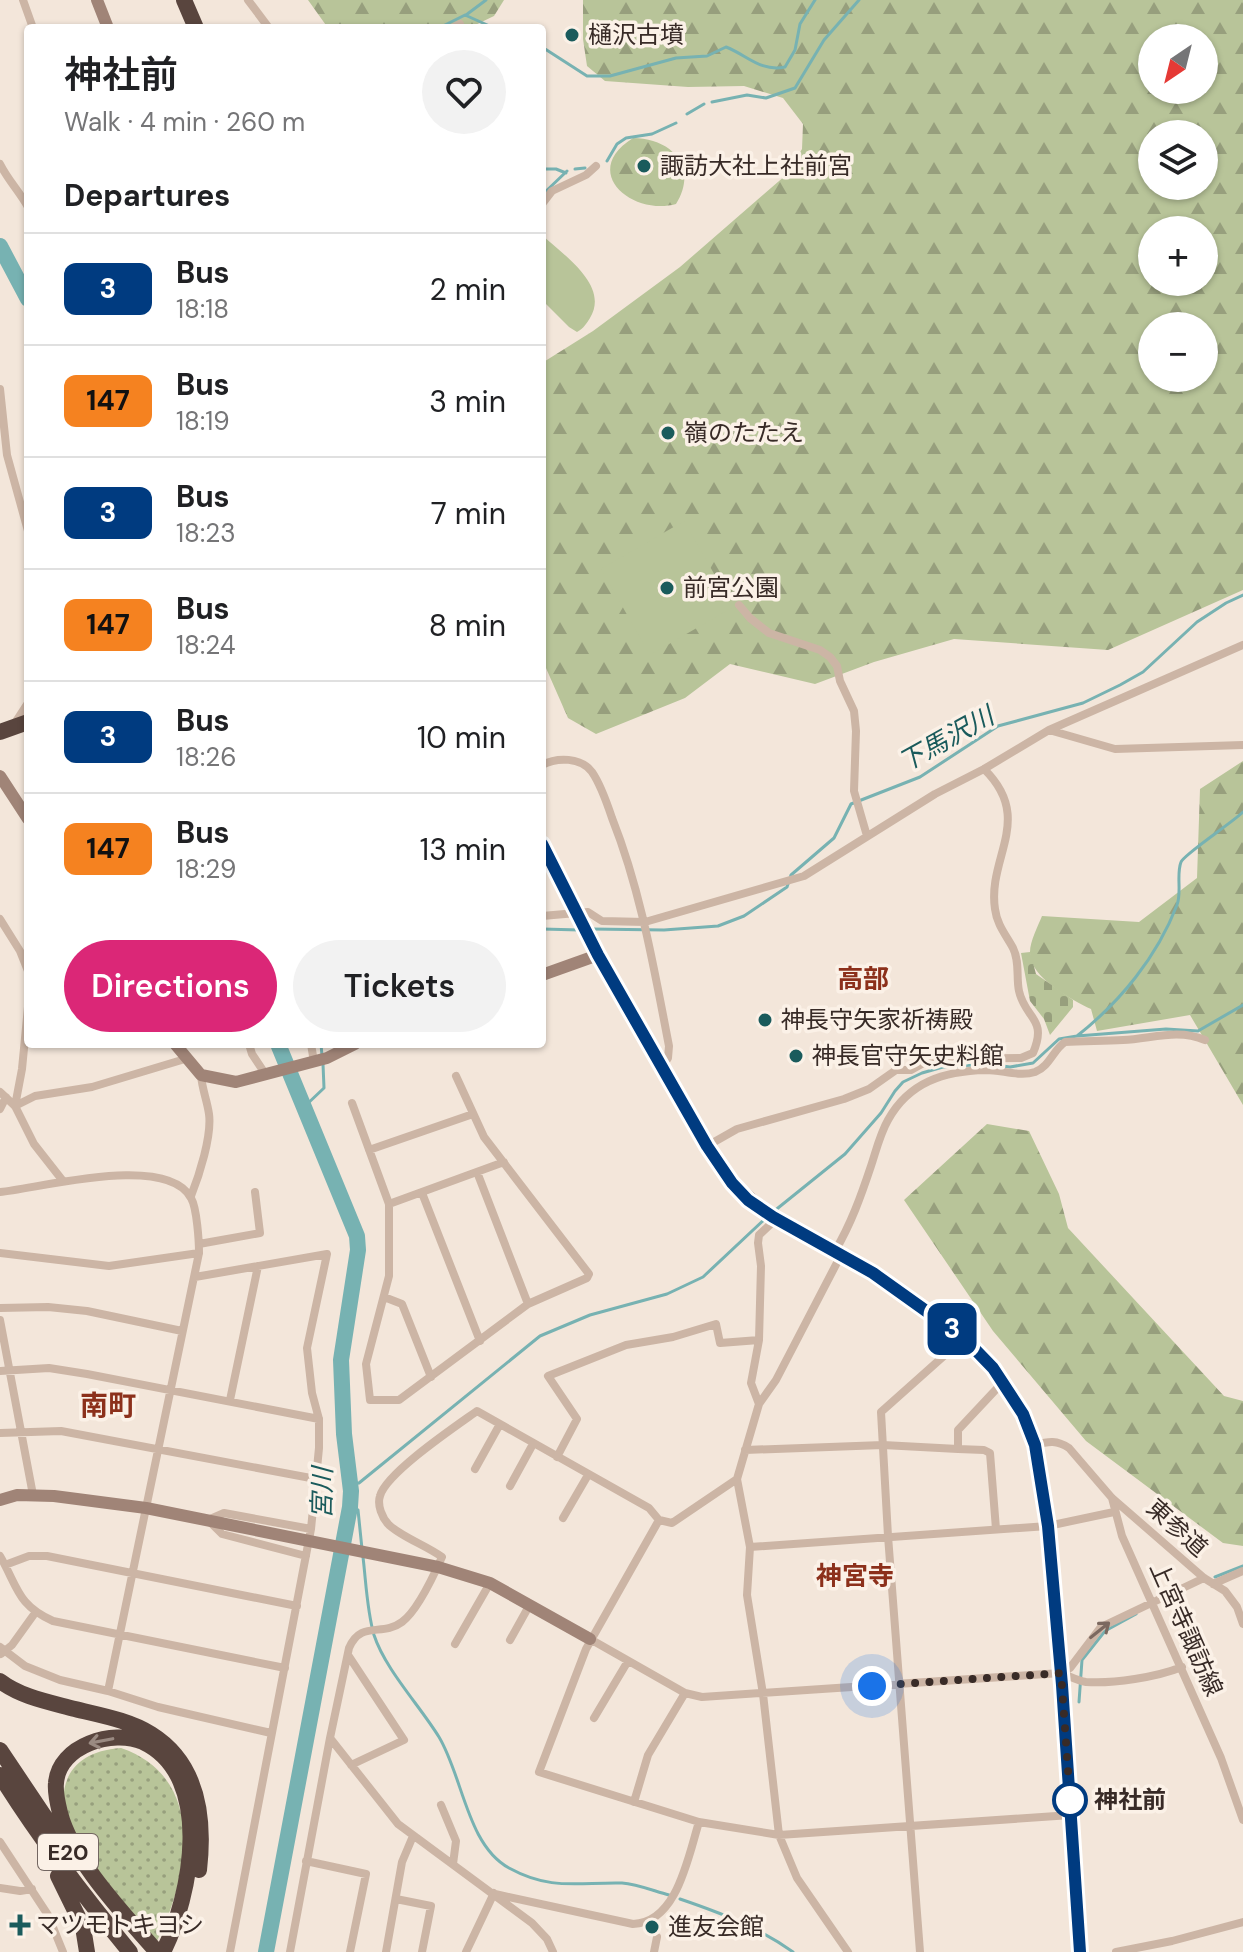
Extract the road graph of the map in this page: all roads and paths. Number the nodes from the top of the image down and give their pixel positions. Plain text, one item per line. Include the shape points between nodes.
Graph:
1 (23, 0) edge
2 (97, 0) edge
3 (184, 0) edge
4 (248, 0) edge
5 (32, 24) edge
6 (106, 24) edge
7 (194, 24) edge
8 (266, 24) edge
9 (0, 164) edge
10 (596, 166) dead end
11 (24, 190) edge
12 (546, 199) edge
13 (0, 393) edge
14 (24, 517) edge
15 (739, 605) dead end
16 (1243, 645) edge
17 (24, 708) edge
18 (24, 724) edge
19 (1049, 730) junction
20 (5, 731) edge
21 (1243, 745) edge
22 (546, 763) edge
23 (984, 769) junction
24 (0, 776) edge
25 (24, 813) edge
26 (867, 836) junction
27 (546, 852) edge
28 (546, 917) edge
29 (0, 919) edge
30 (583, 925) junction
31 (646, 927) junction
32 (598, 955) junction
33 (24, 961) edge
34 (546, 974) edge
35 (1205, 1040) dead end
36 (24, 1048) edge
37 (178, 1048) edge
38 (250, 1048) edge
39 (312, 1048) edge
40 (346, 1048) edge
41 (185, 1059) junction
42 (1039, 1060) junction
43 (317, 1061) junction
44 (662, 1067) junction
45 (269, 1074) junction
46 (201, 1075) junction
47 (456, 1076) dead end
48 (914, 1076) junction
49 (3, 1095) edge
50 (352, 1103) dead end
51 (15, 1106) junction
52 (0, 1109) edge
53 (473, 1114) junction
54 (707, 1146) junction
55 (369, 1150) junction
56 (504, 1162) junction
57 (477, 1172) junction
58 (63, 1181) junction
59 (0, 1192) edge
60 (255, 1192) dead end
61 (422, 1193) junction
62 (191, 1196) junction
63 (389, 1204) junction
64 (771, 1216) junction
65 (199, 1249) junction
66 (0, 1253) edge
67 (838, 1253) junction
68 (258, 1266) junction
69 (195, 1277) junction
70 (384, 1297) junction
71 (528, 1304) junction
72 (0, 1308) edge
73 (0, 1320) edge
74 (182, 1331) junction
75 (964, 1338) junction
76 (759, 1340) junction
77 (480, 1341) junction
78 (11, 1369) junction
79 (0, 1371) edge
80 (431, 1377) junction
81 (1003, 1382) junction
82 (170, 1388) junction
83 (230, 1400) junction
84 (759, 1404) junction
85 (319, 1419) junction
86 (500, 1424) junction
87 (21, 1431) junction
88 (0, 1433) edge
89 (533, 1444) junction
90 (883, 1445) junction
91 (1035, 1445) junction
92 (158, 1447) junction
93 (958, 1449) junction
94 (745, 1450) junction
95 (557, 1457) junction
96 (475, 1469) dead end
97 (588, 1475) junction
98 (316, 1479) junction
99 (737, 1479) junction
100 (510, 1486) dead end
101 (33, 1495) junction
102 (1112, 1498) junction
103 (0, 1500) edge
104 (146, 1508) junction
105 (1114, 1512) junction
106 (563, 1518) dead end
107 (208, 1520) junction
108 (659, 1520) junction
109 (1048, 1526) junction
110 (311, 1529) junction
111 (996, 1529) junction
112 (888, 1536) junction
113 (750, 1547) junction
114 (0, 1556) edge
115 (306, 1556) junction
116 (5, 1565) junction
117 (438, 1567) junction
118 (1243, 1571) edge
119 (133, 1573) junction
120 (1204, 1578) junction
121 (490, 1583) junction
122 (1213, 1584) junction
123 (1152, 1602) junction
124 (297, 1606) junction
125 (529, 1606) junction
126 (35, 1613) junction
127 (1243, 1624) edge
128 (120, 1634) junction
129 (590, 1639) junction
130 (510, 1640) dead end
131 (455, 1644) dead end
132 (1, 1651) edge
133 (348, 1655) junction
134 (628, 1661) junction
135 (1182, 1667) junction
136 (285, 1668) junction
137 (1061, 1673) junction
138 (0, 1681) edge
139 (899, 1684) junction
140 (108, 1691) junction
141 (685, 1693) junction
142 (763, 1694) junction
143 (594, 1718) dead end
144 (271, 1733) junction
145 (330, 1738) junction
146 (0, 1750) edge
147 (351, 1765) junction
148 (0, 1775) edge
149 (0, 1789) edge
150 (634, 1802) junction
151 (441, 1805) dead end
152 (1071, 1815) junction
153 (1243, 1820) edge
154 (699, 1822) junction
155 (909, 1827) junction
156 (779, 1835) junction
157 (413, 1836) junction
158 (0, 1842) edge
159 (306, 1861) junction
160 (453, 1864) junction
161 (0, 1888) edge
162 (32, 1889) junction
163 (494, 1893) junction
164 (396, 1899) junction
165 (1243, 1922) edge
166 (657, 1937) dead end
167 (148, 1950) edge
168 (63, 1952) edge
169 (87, 1952) edge
170 (175, 1952) edge
171 (230, 1952) edge
172 (290, 1952) edge
173 (350, 1952) edge
174 (386, 1952) edge
175 (422, 1952) edge
176 (466, 1952) edge
177 (553, 1952) edge
178 (654, 1952) edge
179 (848, 1952) edge
180 (920, 1952) edge
181 (1080, 1952) edge
182 (1116, 1952) edge

1 - 5 street
2 - 6 street
3 - 7 highway
4 - 8 street
9 - 11 street via 9,181
10 - 12 street
13 - 14 street via 7,455
15 - 26 street via 769,633 820,650 837,666 854,711 858,802
16 - 19 street
17 - 20 street
18 - 20 highway
19 - 21 street via 1115,749
19 - 23 street
22 - 31 street via 578,761 592,772 624,848
23 - 26 street
23 - 42 street via 995,780 1008,811 994,904 1001,931 1014,950 1019,991 1038,1028
24 - 25 street
26 - 31 street via 790,881
27 - 30 main road
28 - 30 street
29 - 33 street
30 - 31 street via 588,912 602,921
30 - 32 main road
31 - 44 street via 669,1046
32 - 34 street
32 - 44 main road
35 - 42 street via 1167,1034 1065,1042
36 - 51 street
37 - 41 street
38 - 45 street
39 - 43 street
40 - 43 street
41 - 46 street
41 - 51 street via 92,1087 35,1096
42 - 48 street via 929,1060
42 - 48 street via 1034,1073 986,1070
43 - 45 street
44 - 54 main road
45 - 46 street via 236,1082
46 - 62 street via 209,1119
47 - 53 street
48 - 54 street via 896,1070 869,1089 737,1129
48 - 67 street via 888,1119
49 - 51 street
49 - 52 street
50 - 55 street
51 - 58 street via 34,1144
53 - 55 street
53 - 56 street
54 - 64 main road via 732,1183
55 - 63 street
56 - 57 street
56 - 71 street via 589,1274
57 - 61 street
57 - 71 street
58 - 59 street
58 - 62 street via 146,1175
60 - 65 street via 260,1233
61 - 63 street
61 - 77 street
62 - 65 street
63 - 70 street
64 - 67 main road
64 - 76 street via 758,1243
65 - 66 street via 109,1266
65 - 69 street
67 - 75 main road
67 - 84 street
68 - 69 street
68 - 83 street
68 - 85 street via 327,1254 307,1348
69 - 74 street
70 - 80 street via 402,1304
70 - 80 street via 366,1364 370,1400 399,1400
71 - 77 street
72 - 74 street via 87,1311
73 - 78 street
74 - 82 street
75 - 81 main road
75 - 90 street via 881,1412
76 - 84 street via 751,1383
76 - 95 street via 720,1343 716,1324 626,1345 548,1376 577,1419
77 - 80 street
78 - 79 street
78 - 82 street via 49,1368
78 - 87 street
81 - 91 main road
81 - 93 street via 958,1430
82 - 83 street
82 - 92 street
83 - 85 street
84 - 94 street
85 - 98 street
86 - 89 street
86 - 96 street
86 - 117 street via 477,1411 384,1487 379,1506 388,1524 442,1557
87 - 88 street
87 - 92 street via 61,1431
87 - 101 street
89 - 95 street
89 - 100 street
90 - 93 street
90 - 94 street
90 - 112 street
91 - 102 street, 東参道 via 1051,1441 1069,1448
91 - 109 main road
92 - 98 street
92 - 104 street
93 - 111 street via 990,1453
94 - 99 street
95 - 97 street
97 - 106 street
97 - 108 street via 649,1508
98 - 110 street
99 - 108 street via 672,1523
99 - 113 street
101 - 103 street
101 - 104 street
102 - 105 street, 上宮寺諏訪線
102 - 120 street, 東参道
104 - 107 street
104 - 119 street
105 - 109 street
105 - 123 street, 上宮寺諏訪線
107 - 110 street via 224,1513
107 - 115 street via 222,1534
107 - 117 street
108 - 129 street
109 - 111 street
109 - 137 main road
110 - 115 street
111 - 112 street
112 - 113 street
112 - 139 street
113 - 142 street via 747,1595
114 - 116 street
115 - 124 street
116 - 119 street via 47,1556
116 - 126 street via 23,1602
117 - 121 street
117 - 133 street via 409,1616 398,1625 355,1636
118 - 122 street
119 - 124 street
119 - 128 street
120 - 122 street, 東参道
120 - 123 street
121 - 125 street
121 - 131 street
122 - 127 street, 東参道 via 1233,1601
123 - 135 street, 上宮寺諏訪線
137 -> 123 street via 1101,1627
124 - 136 street
125 - 129 street
125 - 130 street
126 - 128 street
126 - 132 street via 12,1645
128 - 136 street
128 - 140 street
129 - 134 street
129 - 150 street via 539,1772
132 - 140 street via 60,1680
133 - 145 street
133 - 147 street via 404,1740
134 - 141 street
134 - 143 street
135 - 137 street via 1158,1677 1085,1682
135 - 153 street, 上宮寺諏訪線
136 - 144 street
137 - 139 street
137 - 152 main road
138 - 170 highway via 26,1695 149,1732 183,1764 197,1798 202,1846 194,1900
139 - 142 street
139 - 155 street
140 - 144 street
141 - 142 street
141 - 150 street via 648,1755
142 - 156 street
144 - 171 street
145 - 147 street
145 - 159 street
146 - 167 highway, E20 via 67,1851
147 - 157 street
148 - 167 highway, E20 via 78,1889
149 - 169 highway via 67,1891
150 - 154 street
151 - 160 street via 456,1841
152 - 155 street
152 - 181 main road
154 - 156 street
154 - 163 street via 677,1890 661,1914 643,1924
155 - 156 street
155 - 180 street
156 - 179 street via 797,1878
157 - 160 street
157 - 164 street
158 - 162 street
159 - 172 street
159 - 173 street via 366,1874
160 - 163 street
161 - 162 street
162 - 168 street
163 - 176 street
163 - 177 street via 532,1923
164 - 174 street
164 - 175 street via 431,1906
165 - 182 street
166 - 178 street
167 -> 167 highway via 184,1897 188,1801 177,1774 160,1753 142,1742 102,1739 85,1745 61,1767 56,1782 59,1811 75,1848

